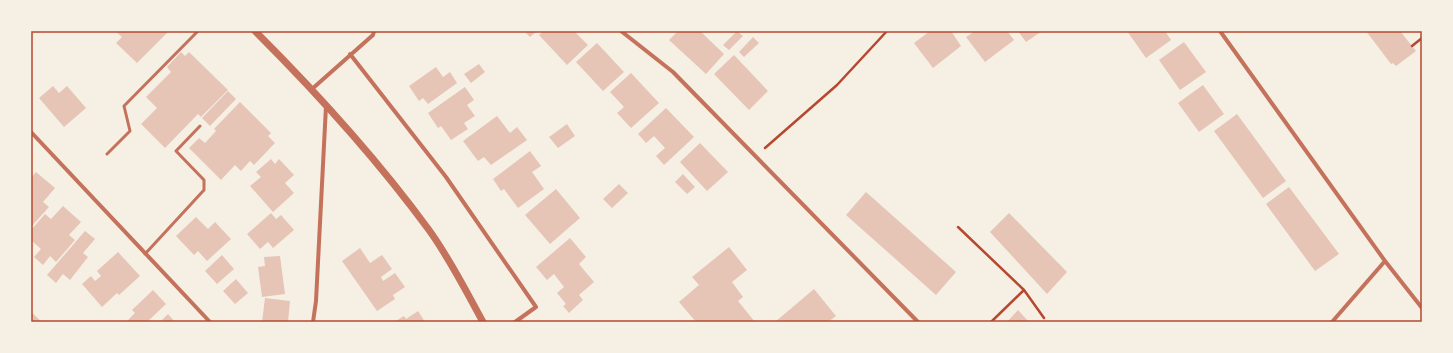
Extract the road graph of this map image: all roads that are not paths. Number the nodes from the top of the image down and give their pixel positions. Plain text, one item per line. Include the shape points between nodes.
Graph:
1 (198, 31) edge
2 (255, 31) edge
3 (374, 31) edge
4 (621, 31) edge
5 (1220, 31) edge
6 (350, 54) junction
7 (312, 89) junction
8 (326, 106) junction
9 (200, 126) dead end
10 (31, 132) edge
11 (107, 154) dead end
12 (145, 254) junction
13 (1385, 262) junction
14 (1422, 308) edge
15 (210, 322) edge
16 (313, 322) edge
17 (483, 322) edge
18 (515, 322) edge
19 (918, 322) edge
20 (1332, 322) edge

1 - 11 lane via 124,106 130,131
2 - 7 street
3 - 6 street via 373,35
4 - 19 street via 673,72
5 - 13 street
6 - 7 street
6 - 18 street via 446,177 536,307
7 - 8 street
8 - 16 street
8 - 17 street via 370,155 430,231
9 - 12 lane via 176,151 204,180 204,190
10 - 12 street
12 - 15 street
13 - 14 street
13 - 20 street

